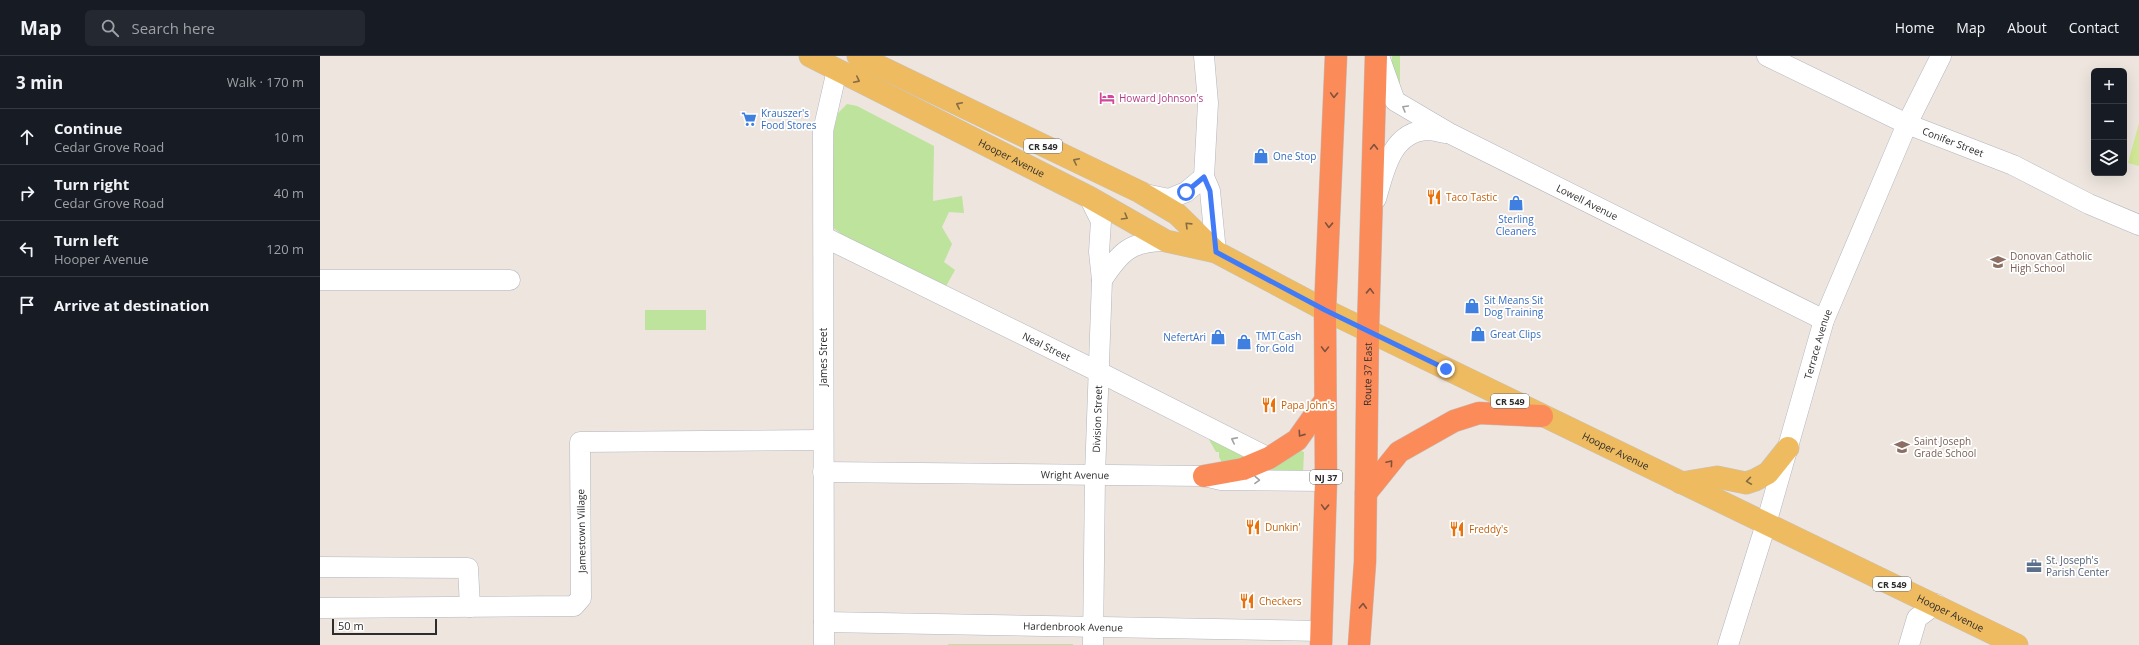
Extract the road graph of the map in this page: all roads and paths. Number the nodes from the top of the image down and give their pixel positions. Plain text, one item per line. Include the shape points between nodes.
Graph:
1 (810, 56) edge
2 (858, 56) edge
3 (1204, 56) edge
4 (1336, 56) edge
5 (1378, 56) edge
6 (1767, 56) edge
7 (1941, 56) edge
8 (837, 70) junction
9 (1907, 124) junction
10 (1451, 134) junction
11 (1204, 177) junction
12 (1140, 192) junction
13 (1088, 197) junction
14 (1373, 209) junction
15 (2139, 225) edge
16 (824, 238) junction
17 (1166, 241) junction
18 (1216, 252) junction
19 (320, 280) edge
20 (510, 280) dead end
21 (1102, 280) junction
22 (1325, 310) junction
23 (1824, 320) junction
24 (1368, 330) junction
25 (1099, 372) junction
26 (1324, 402) junction
27 (1542, 416) junction
28 (824, 440) junction
29 (1788, 448) junction
30 (1268, 458) junction
31 (823, 472) junction
32 (1095, 475) junction
33 (1204, 476) junction
34 (1326, 481) junction
35 (1681, 483) junction
36 (1366, 494) junction
37 (1766, 524) junction
38 (320, 566) edge
39 (1936, 604) junction
40 (320, 608) edge
41 (470, 608) junction
42 (824, 622) junction
43 (1094, 636) edge
44 (1321, 638) edge
45 (824, 645) edge
46 (1359, 645) edge
47 (1728, 645) edge
48 (1908, 645) edge
49 (2017, 645) edge

1 - 8 main road, Hooper Avenue / CR 549
12 -> 2 main road, Hooper Avenue / CR 549
3 - 11 street via 1208,84
4 -> 22 highway, NJ 37
10 -> 5 street, Lowell Avenue via 1395,101
14 -> 5 highway, Route 37 East
6 - 9 street, Conifer Street
7 - 9 street, Terrace Avenue
8 -> 13 main road, Hooper Avenue / CR 549
8 - 16 street, James Street via 823,131
9 - 15 street, Conifer Street via 2013,165 2089,204
9 - 23 street, Terrace Avenue
10 - 14 street via 1427,130 1412,134 1397,144 1387,161
10 - 23 street, Lowell Avenue
11 - 12 street via 1186,192 1170,199
11 - 18 street via 1210,191
18 -> 12 main road, Hooper Avenue / CR 549 via 1177,214
13 -> 17 main road, Hooper Avenue / CR 549
13 - 21 street, Division Street via 1101,221 1099,252
24 -> 14 highway, Route 37 East
16 - 25 street, Neal Street
16 - 28 street, James Street
17 - 18 main road, Hooper Avenue / CR 549
17 - 21 street via 1146,241 1126,250
18 - 22 main road, Hooper Avenue / CR 549
19 - 20 street
21 - 25 street, Division Street
22 - 24 main road, Hooper Avenue / CR 549
22 -> 26 highway, NJ 37
23 - 29 street, Terrace Avenue
24 - 27 main road, Hooper Avenue / CR 549
24 - 36 highway, Route 37 East
30 -> 25 street, Neal Street
25 - 32 street, Division Street
26 -> 30 highway via 1297,440
26 - 34 highway, NJ 37
27 - 35 main road, Hooper Avenue / CR 549
36 -> 27 highway via 1399,452 1454,421 1480,413
28 - 31 street, James Street
28 - 41 street, Jamestown Village via 580,442 581,598 574,606 567,607
29 -> 35 main road via 1768,473 1756,480 1746,483 1717,477
29 - 37 street, Terrace Avenue
30 - 33 highway via 1242,469
31 - 32 street, Wright Avenue
31 - 42 street, James Street
32 - 33 street, Wright Avenue
32 - 43 street, Division Street
33 -> 34 street, Wright Avenue via 1221,480
34 -> 44 highway, NJ 37
35 - 37 main road, Hooper Avenue / CR 549
46 -> 36 highway, Route 37 East via 1365,562
37 - 39 main road, Hooper Avenue / CR 549
37 - 47 street, Terrace Avenue
38 - 41 street via 468,568
39 - 48 street via 1917,618
39 - 49 main road, Hooper Avenue / CR 549
40 - 41 street, Jamestown Village
42 - 43 street, Hardenbrook Avenue
42 - 45 street, James Street
43 - 44 street, Hardenbrook Avenue

